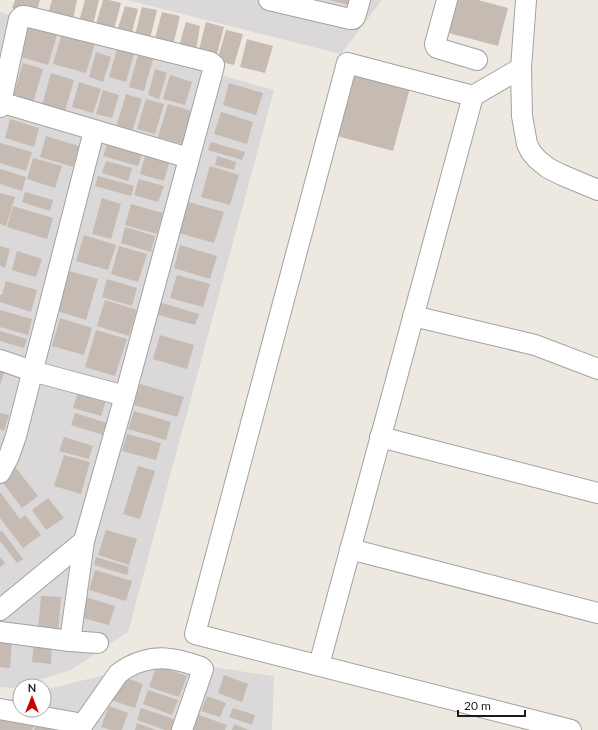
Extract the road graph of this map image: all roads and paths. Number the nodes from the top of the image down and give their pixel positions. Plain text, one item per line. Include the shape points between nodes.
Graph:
1 (270, 0) edge
2 (360, 0) edge
3 (447, 0) edge
4 (526, 0) edge
5 (477, 60) dead end
6 (521, 68) junction
7 (473, 96) junction
8 (0, 103) edge
9 (94, 130) junction
10 (189, 158) junction
11 (598, 190) edge
12 (413, 316) junction
13 (0, 360) edge
14 (598, 369) edge
15 (32, 371) junction
16 (125, 396) junction
17 (380, 437) junction
18 (0, 472) edge
19 (598, 493) edge
20 (84, 541) junction
21 (350, 549) junction
22 (0, 610) edge
23 (598, 613) edge
24 (0, 632) edge
25 (70, 641) junction
26 (98, 643) dead end
27 (318, 665) junction
28 (0, 710) edge
29 (82, 727) edge
30 (182, 730) edge
31 (571, 730) edge

1 - 2 street via 350,19 355,17
3 - 5 street via 436,47
4 - 6 street
6 - 7 street
6 - 11 street via 522,116 531,152 548,168
7 - 12 street
7 - 27 street via 347,63 195,634
8 - 9 street
8 - 10 street via 19,19 22,16 210,62 214,65 213,70
9 - 10 street
9 - 15 street
10 - 16 street
12 - 14 street via 535,345
12 - 17 street
13 - 15 street
15 - 16 street
15 - 18 street via 16,436
16 - 20 street
17 - 19 street
17 - 21 street
20 - 22 street
20 - 25 street
21 - 23 street
21 - 27 street
24 - 25 street
25 - 26 street
27 - 31 street
28 - 29 street
29 - 30 street via 124,668 145,661 170,658 203,669

